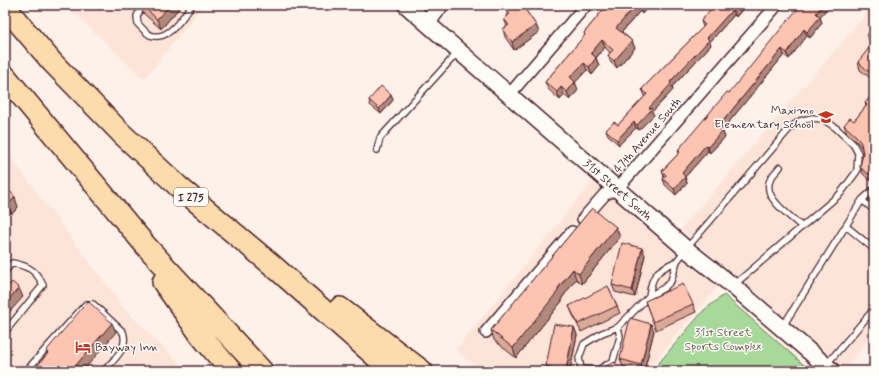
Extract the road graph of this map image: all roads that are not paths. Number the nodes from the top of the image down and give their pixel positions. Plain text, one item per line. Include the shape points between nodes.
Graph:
1 (143, 5) edge
2 (192, 5) edge
3 (406, 5) edge
4 (440, 5) edge
5 (586, 5) edge
6 (777, 5) edge
7 (5, 7) edge
8 (427, 23) junction
9 (459, 51) junction
10 (5, 76) edge
11 (508, 95) junction
12 (377, 150) dead end
13 (780, 167) dead end
14 (617, 189) junction
15 (874, 189) edge
16 (105, 197) junction
17 (862, 200) junction
18 (874, 210) edge
19 (846, 226) junction
20 (802, 227) junction
21 (874, 249) edge
22 (681, 255) junction
23 (5, 271) edge
24 (733, 286) junction
25 (649, 296) junction
26 (874, 309) edge
27 (618, 327) junction
28 (782, 327) junction
29 (5, 332) edge
30 (486, 332) dead end
31 (408, 368) edge
32 (829, 368) edge
33 (26, 371) edge
34 (104, 371) edge
35 (231, 371) edge
36 (262, 371) edge

1 - 2 lane via 137,16 138,24 150,34 160,36 168,33
3 - 8 street, 31st Street South
4 - 8 street
5 - 11 street
6 - 14 street, 47th Avenue South
7 - 31 highway, I 275 via 52,62 122,134 179,187 271,264
8 - 9 street, 31st Street South
9 - 11 street, 31st Street South
9 - 12 lane via 380,138
10 - 16 highway
11 - 14 street, 31st Street South
13 - 20 lane via 769,182 769,190 778,204
14 - 22 street, 31st Street South
14 - 30 street, 47th Avenue South via 605,194
15 - 17 lane
16 - 35 highway via 202,337
16 - 36 highway via 146,246
17 - 18 lane
17 - 19 lane
19 - 21 lane
19 - 28 lane
20 - 22 lane via 846,188 857,171 858,153 853,144 823,119 800,121 785,135
20 - 24 lane
22 - 24 street, 31st Street South
22 - 25 lane via 671,280 664,288
22 - 25 lane via 655,275
23 - 29 lane via 12,263 28,266 38,274 43,285
24 - 28 street, 31st Street South
25 - 27 lane
26 - 32 lane
27 - 27 lane via 584,344 579,358 581,369 598,370 613,361 620,337
28 - 32 street, 31st Street South
33 - 34 lane via 89,303 123,332 124,347

